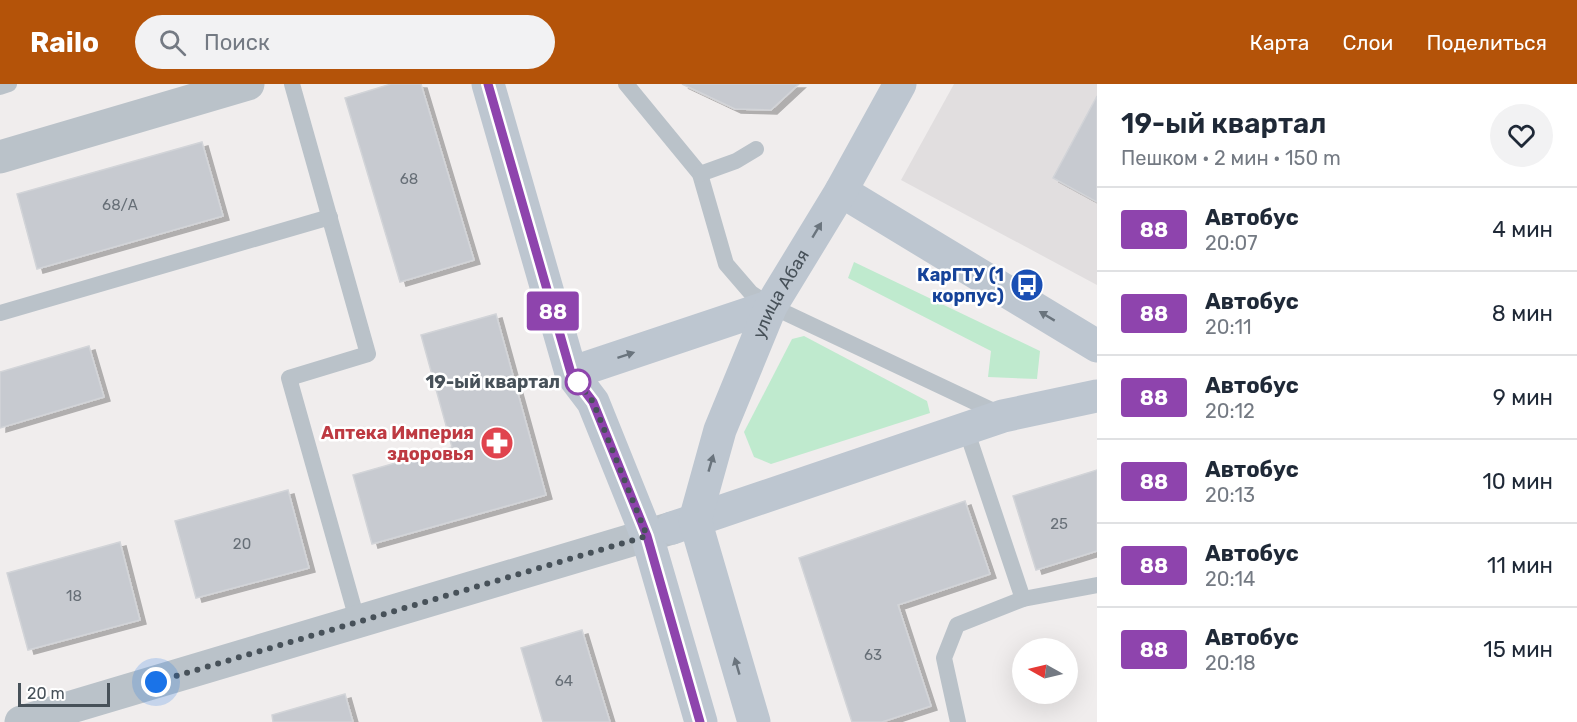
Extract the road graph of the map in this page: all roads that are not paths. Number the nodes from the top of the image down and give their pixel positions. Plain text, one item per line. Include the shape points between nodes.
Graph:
1 (9, 84) edge
2 (248, 84) edge
3 (292, 84) edge
4 (488, 84) edge
5 (626, 84) edge
6 (900, 84) edge
7 (0, 87) edge
8 (756, 149) dead end
9 (0, 157) edge
10 (700, 174) junction
11 (841, 191) junction
12 (330, 217) junction
13 (771, 306) junction
14 (0, 313) edge
15 (1097, 346) edge
16 (571, 373) junction
17 (1097, 396) edge
18 (1003, 416) junction
19 (966, 429) junction
20 (671, 528) junction
21 (1097, 585) edge
22 (1023, 599) junction
23 (358, 623) junction
24 (21, 722) edge
25 (700, 722) edge
26 (754, 722) edge
27 (958, 722) edge

1 - 7 lane
2 - 9 street
3 - 12 lane
4 - 16 main road
5 - 10 lane
6 - 11 main road, улица Абая
8 - 10 lane
10 - 13 lane via 726,264 744,287
13 -> 11 main road, улица Абая
15 -> 11 main road
12 - 14 lane
12 - 23 lane via 368,354 289,378
16 -> 13 main road
13 - 18 lane
20 -> 13 main road, улица Абая via 720,430
16 - 20 main road
17 - 18 main road
18 - 19 main road
19 - 20 main road
19 - 22 lane
20 - 23 street
20 - 25 main road
26 -> 20 main road
21 - 22 lane
22 - 27 lane via 957,625 944,658
23 - 24 street

